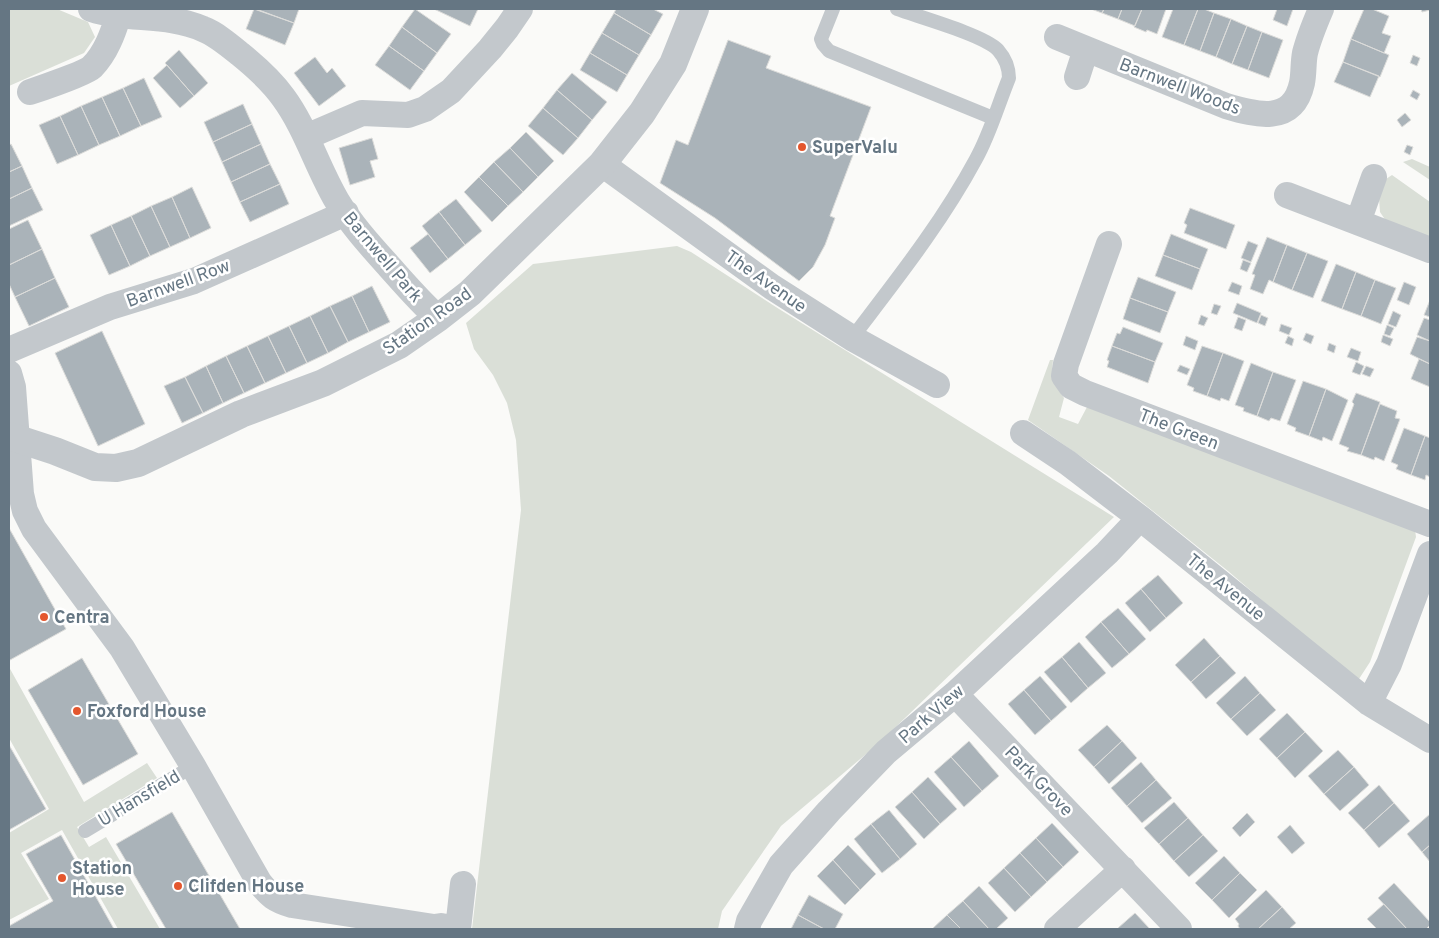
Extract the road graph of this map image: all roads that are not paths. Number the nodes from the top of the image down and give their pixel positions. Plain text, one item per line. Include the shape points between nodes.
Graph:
1 (91, 9) edge
2 (520, 9) edge
3 (694, 9) edge
4 (834, 9) edge
5 (897, 9) edge
6 (1321, 9) edge
7 (118, 14) junction
8 (206, 19) edge
9 (1057, 37) dead end
10 (1086, 49) junction
11 (1077, 77) dead end
12 (30, 92) dead end
13 (993, 118) junction
14 (306, 137) junction
15 (602, 164) junction
16 (1374, 177) dead end
17 (1286, 195) dead end
18 (346, 213) junction
19 (1358, 222) junction
20 (1109, 244) dead end
21 (1430, 250) edge
22 (438, 318) junction
23 (852, 338) junction
24 (9, 350) edge
25 (9, 373) edge
26 (937, 385) dead end
27 (1022, 433) dead end
28 (12, 438) edge
29 (1140, 518) junction
30 (1430, 524) edge
31 (1430, 554) edge
32 (955, 694) junction
33 (1369, 703) junction
34 (1430, 740) edge
35 (193, 766) junction
36 (85, 831) dead end
37 (1123, 869) junction
38 (463, 884) dead end
39 (458, 929) edge
40 (747, 929) edge
41 (1057, 929) edge
42 (1180, 929) edge

1 - 7 street, Barnwell Park
2 - 14 street via 490,49 451,91 424,109 408,115 362,113
3 - 15 street, Station Road via 672,64 642,113
4 - 13 lane via 821,39 829,51
5 - 13 lane via 980,39 997,49 1009,67
6 - 10 street, Barnwell Woods via 1305,53 1298,96 1285,110 1270,114 1254,114 1226,106
7 - 8 street, Barnwell Park
7 - 12 street via 104,52 91,68
8 - 14 street, Barnwell Park via 227,44 269,79 284,97
9 - 10 street, Barnwell Woods
10 - 11 street
13 - 23 lane via 957,194 915,257
14 - 18 street, Barnwell Park via 320,170
15 - 22 street, Station Road via 470,293
15 - 23 street, The Avenue via 772,288
16 - 19 street
17 - 19 street
18 - 22 street, Barnwell Park via 359,234
18 - 24 street, Barnwell Row via 194,281 110,307
19 - 21 street
20 - 30 street, The Green via 1066,364 1064,376 1071,386
22 - 28 street, Station Road via 399,345 323,382 240,414 138,463 116,468 95,467
23 - 26 street, The Avenue
25 - 28 street, U Hansfield via 13,387
27 - 29 street, The Avenue via 1068,463
28 - 35 street, U Hansfield via 25,511 34,528 122,648
29 - 32 street, Park View via 1107,553
29 - 33 street, The Avenue
31 - 33 street via 1389,664
32 - 37 street, Park Grove
32 - 40 street, Park View via 886,752 811,831 781,865
33 - 34 street, The Avenue
35 - 36 lane, U Hansfield
35 - 39 street, U Hansfield via 270,896 292,905
37 - 41 street
37 - 42 street, Park Grove
38 - 39 street

